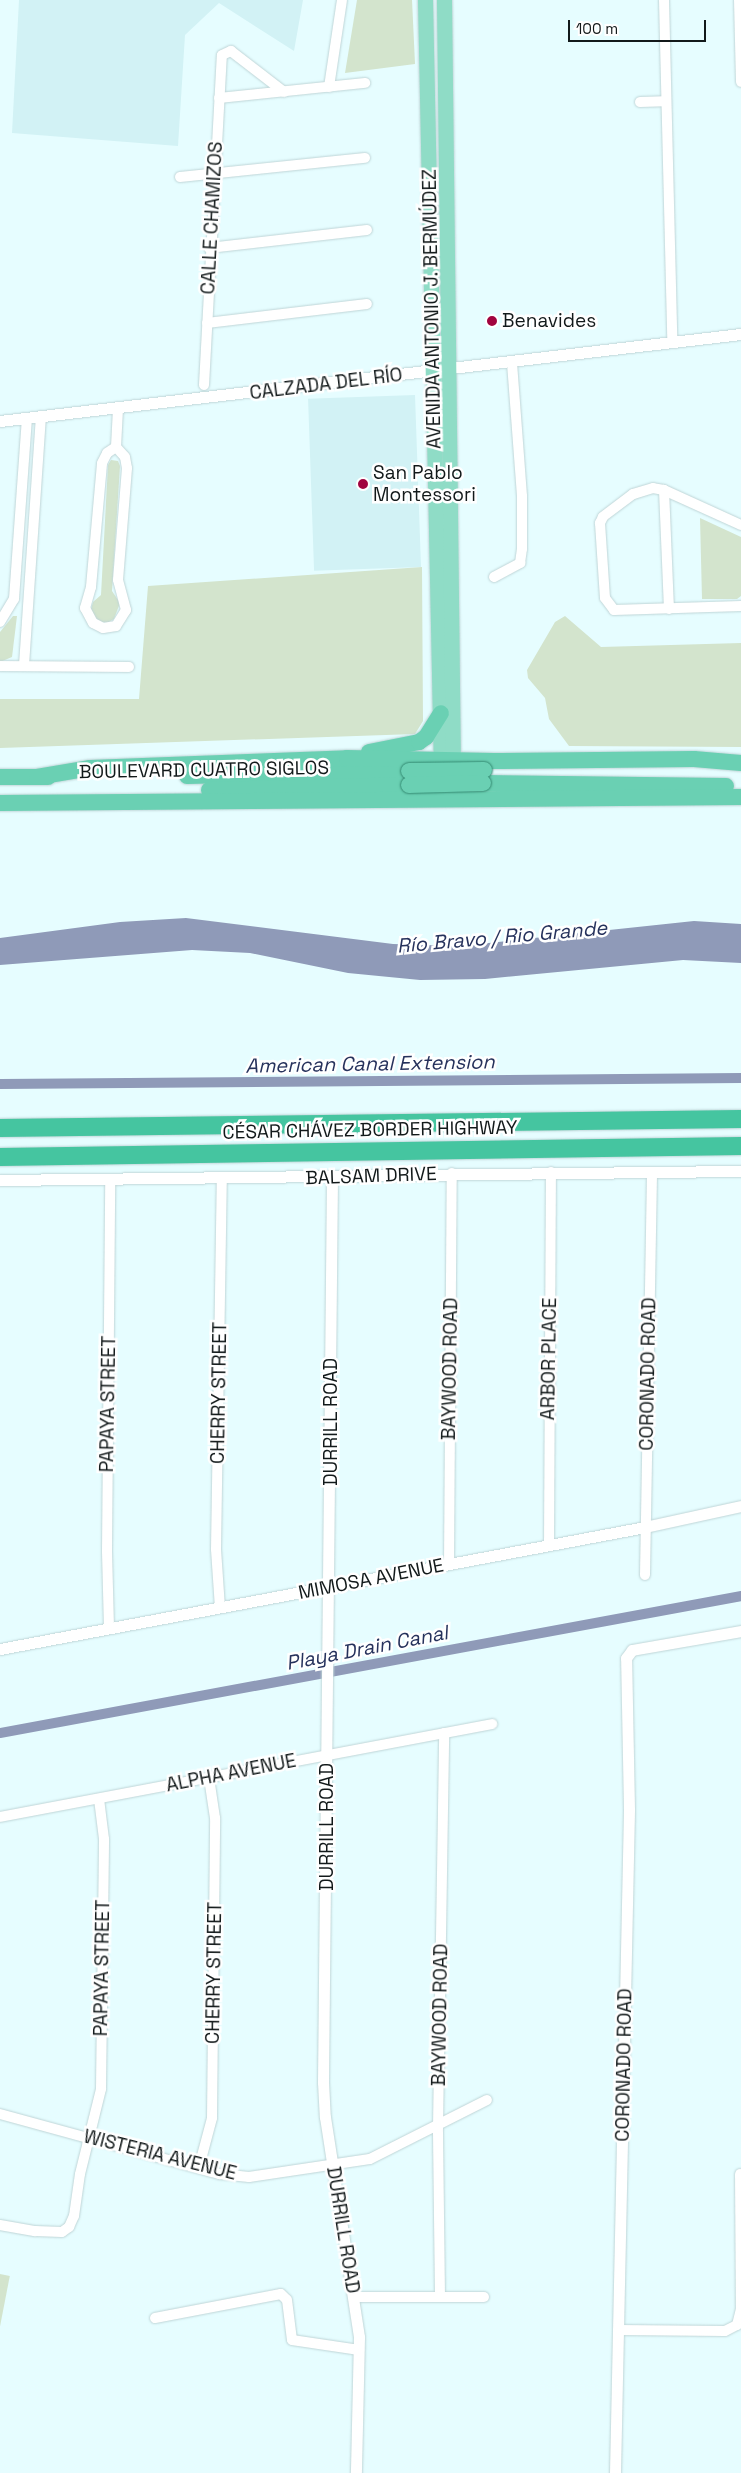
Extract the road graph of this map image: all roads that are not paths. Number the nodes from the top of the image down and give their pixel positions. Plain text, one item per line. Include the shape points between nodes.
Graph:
1 (342, 0) edge
2 (425, 0) edge
3 (444, 0) edge
4 (664, 0) edge
5 (739, 0) edge
6 (741, 82) edge
7 (365, 83) dead end
8 (328, 87) junction
9 (284, 92) junction
10 (219, 98) junction
11 (640, 102) dead end
12 (664, 102) junction
13 (364, 158) dead end
14 (214, 174) junction
15 (180, 177) dead end
16 (367, 230) dead end
17 (209, 248) junction
18 (367, 304) dead end
19 (207, 323) junction
20 (741, 334) edge
21 (672, 340) junction
22 (512, 362) junction
23 (450, 370) junction
24 (433, 372) junction
25 (204, 385) dead end
26 (118, 408) junction
27 (41, 417) junction
28 (26, 418) junction
29 (0, 421) edge
30 (116, 447) junction
31 (664, 490) junction
32 (741, 525) edge
33 (494, 577) dead end
34 (14, 599) junction
35 (28, 600) junction
36 (741, 606) edge
37 (669, 609) junction
38 (0, 622) edge
39 (24, 665) junction
40 (0, 666) edge
41 (129, 667) dead end
42 (441, 713) junction
43 (347, 758) junction
44 (447, 760) junction
45 (741, 763) edge
46 (741, 768) edge
47 (0, 777) edge
48 (37, 777) junction
49 (406, 778) junction
50 (486, 778) junction
51 (179, 783) junction
52 (741, 786) edge
53 (0, 796) edge
54 (447, 797) junction
55 (741, 797) edge
56 (0, 803) edge
57 (741, 1119) edge
58 (0, 1128) edge
59 (741, 1146) edge
60 (0, 1157) edge
61 (741, 1171) edge
62 (551, 1172) junction
63 (652, 1172) junction
64 (452, 1173) junction
65 (222, 1178) junction
66 (332, 1178) junction
67 (0, 1180) edge
68 (110, 1180) junction
69 (741, 1506) edge
70 (645, 1527) junction
71 (549, 1545) junction
72 (449, 1564) junction
73 (644, 1575) dead end
74 (330, 1588) junction
75 (220, 1608) junction
76 (109, 1628) junction
77 (741, 1631) edge
78 (0, 1649) edge
79 (492, 1724) dead end
80 (444, 1733) junction
81 (327, 1755) junction
82 (209, 1778) junction
83 (99, 1798) junction
84 (0, 1818) edge
85 (487, 2100) dead end
86 (0, 2114) edge
87 (438, 2127) junction
88 (88, 2137) junction
89 (332, 2166) junction
90 (199, 2167) junction
91 (740, 2174) edge
92 (0, 2225) edge
93 (354, 2297) junction
94 (440, 2297) junction
95 (484, 2298) dead end
96 (741, 2309) edge
97 (155, 2318) dead end
98 (618, 2330) junction
99 (359, 2350) junction
100 (356, 2473) edge
101 (615, 2473) edge

1 - 8 street
2 - 24 main road, AVENIDA ANTONIO J. BERMÚDEZ
3 - 23 main road, AVENIDA ANTONIO J. BERMÚDEZ
4 - 12 street
5 - 6 street
7 - 8 street
8 - 9 street
9 - 10 street
9 - 10 street, CALLE CHAMIZOS via 231,51 220,58
10 - 14 street, CALLE CHAMIZOS
11 - 12 street
12 - 21 street
13 - 14 street
14 - 15 street
14 - 17 street, CALLE CHAMIZOS
16 - 17 street
17 - 19 street, CALLE CHAMIZOS
18 - 19 street
19 - 25 street, CALLE CHAMIZOS
20 - 21 street, CALZADA DEL RÍO
21 - 22 street, CALZADA DEL RÍO
22 - 23 street, CALZADA DEL RÍO
22 - 33 street via 522,496 522,549 520,563
23 - 24 street, CALZADA DEL RÍO
23 - 44 main road, AVENIDA ANTONIO J. BERMÚDEZ
24 - 26 street, CALZADA DEL RÍO
24 - 42 main road, AVENIDA ANTONIO J. BERMÚDEZ
26 - 27 street, CALZADA DEL RÍO
26 - 30 street
27 - 28 street, CALZADA DEL RÍO
27 - 35 street
28 - 29 street, CALZADA DEL RÍO
28 - 34 street
30 - 30 street via 107,453 102,463 92,587 85,608 93,623 103,628 116,626 126,610 118,580 127,468 125,458
31 - 32 street
31 - 37 street
31 - 37 street via 639,490 605,515 600,523 605,598 609,605 619,611
34 - 35 street
34 - 38 street
35 - 39 street
36 - 37 street
39 - 40 street
39 - 41 street
42 - 43 highway via 419,742
42 - 44 main road, AVENIDA ANTONIO J. BERMÚDEZ
43 - 48 highway via 90,768
43 - 49 highway
44 - 49 highway
44 - 50 highway
44 - 54 main road, AVENIDA ANTONIO J. BERMÚDEZ
45 - 50 highway via 694,759
46 - 50 highway
47 - 48 highway, BOULEVARD CUATRO SIGLOS
48 - 51 highway, BOULEVARD CUATRO SIGLOS
49 - 50 highway, bridge
49 - 51 highway, BOULEVARD CUATRO SIGLOS
49 - 54 highway
49 - 56 highway
50 - 52 highway
50 - 54 highway
50 - 55 highway
51 - 53 highway, BOULEVARD CUATRO SIGLOS
57 - 58 highway, CÉSAR CHÁVEZ BORDER HIGHWAY
59 - 60 highway, CÉSAR CHÁVEZ BORDER HIGHWAY
61 - 63 street, BALSAM DRIVE
62 - 63 street, BALSAM DRIVE
62 - 64 street, BALSAM DRIVE
62 - 71 street, ARBOR PLACE
63 - 70 street, CORONADO ROAD
64 - 66 street, BALSAM DRIVE
64 - 72 street, BAYWOOD ROAD
65 - 66 street, BALSAM DRIVE
65 - 68 street, BALSAM DRIVE
65 - 75 street, CHERRY STREET via 216,1549
66 - 74 street, DURRILL ROAD
67 - 68 street, BALSAM DRIVE
68 - 76 street, PAPAYA STREET
69 - 70 street, MIMOSA AVENUE
70 - 71 street, MIMOSA AVENUE
70 - 73 street, CORONADO ROAD
71 - 72 street, MIMOSA AVENUE
72 - 74 street, MIMOSA AVENUE
74 - 75 street, MIMOSA AVENUE
74 - 81 street, DURRILL ROAD
75 - 76 street, MIMOSA AVENUE
76 - 78 street, MIMOSA AVENUE
77 - 98 street, CORONADO ROAD via 632,1650 626,1658 629,1809
79 - 80 street, ALPHA AVENUE
80 - 81 street, ALPHA AVENUE
80 - 87 street, BAYWOOD ROAD
81 - 82 street, ALPHA AVENUE
81 - 89 street, DURRILL ROAD via 323,2082
82 - 83 street, ALPHA AVENUE
82 - 90 street, CHERRY STREET via 215,1818 212,2118
83 - 84 street, ALPHA AVENUE
83 - 88 street, PAPAYA STREET via 104,1839 101,2089
85 - 87 street, WISTERIA AVENUE
86 - 88 street, WISTERIA AVENUE
87 - 89 street, WISTERIA AVENUE via 370,2159
87 - 94 street, BAYWOOD ROAD
88 - 90 street, WISTERIA AVENUE
88 - 92 street, PAPAYA STREET via 74,2216 67,2230 54,2233
89 - 90 street, WISTERIA AVENUE via 249,2177
89 - 93 street, DURRILL ROAD
91 - 96 street
93 - 94 street
93 - 99 street, DURRILL ROAD
94 - 95 street
96 - 98 street via 737,2325 725,2331
97 - 99 street via 281,2294 287,2300 289,2337 301,2344
98 - 101 street, CORONADO ROAD
99 - 100 street, DURRILL ROAD

